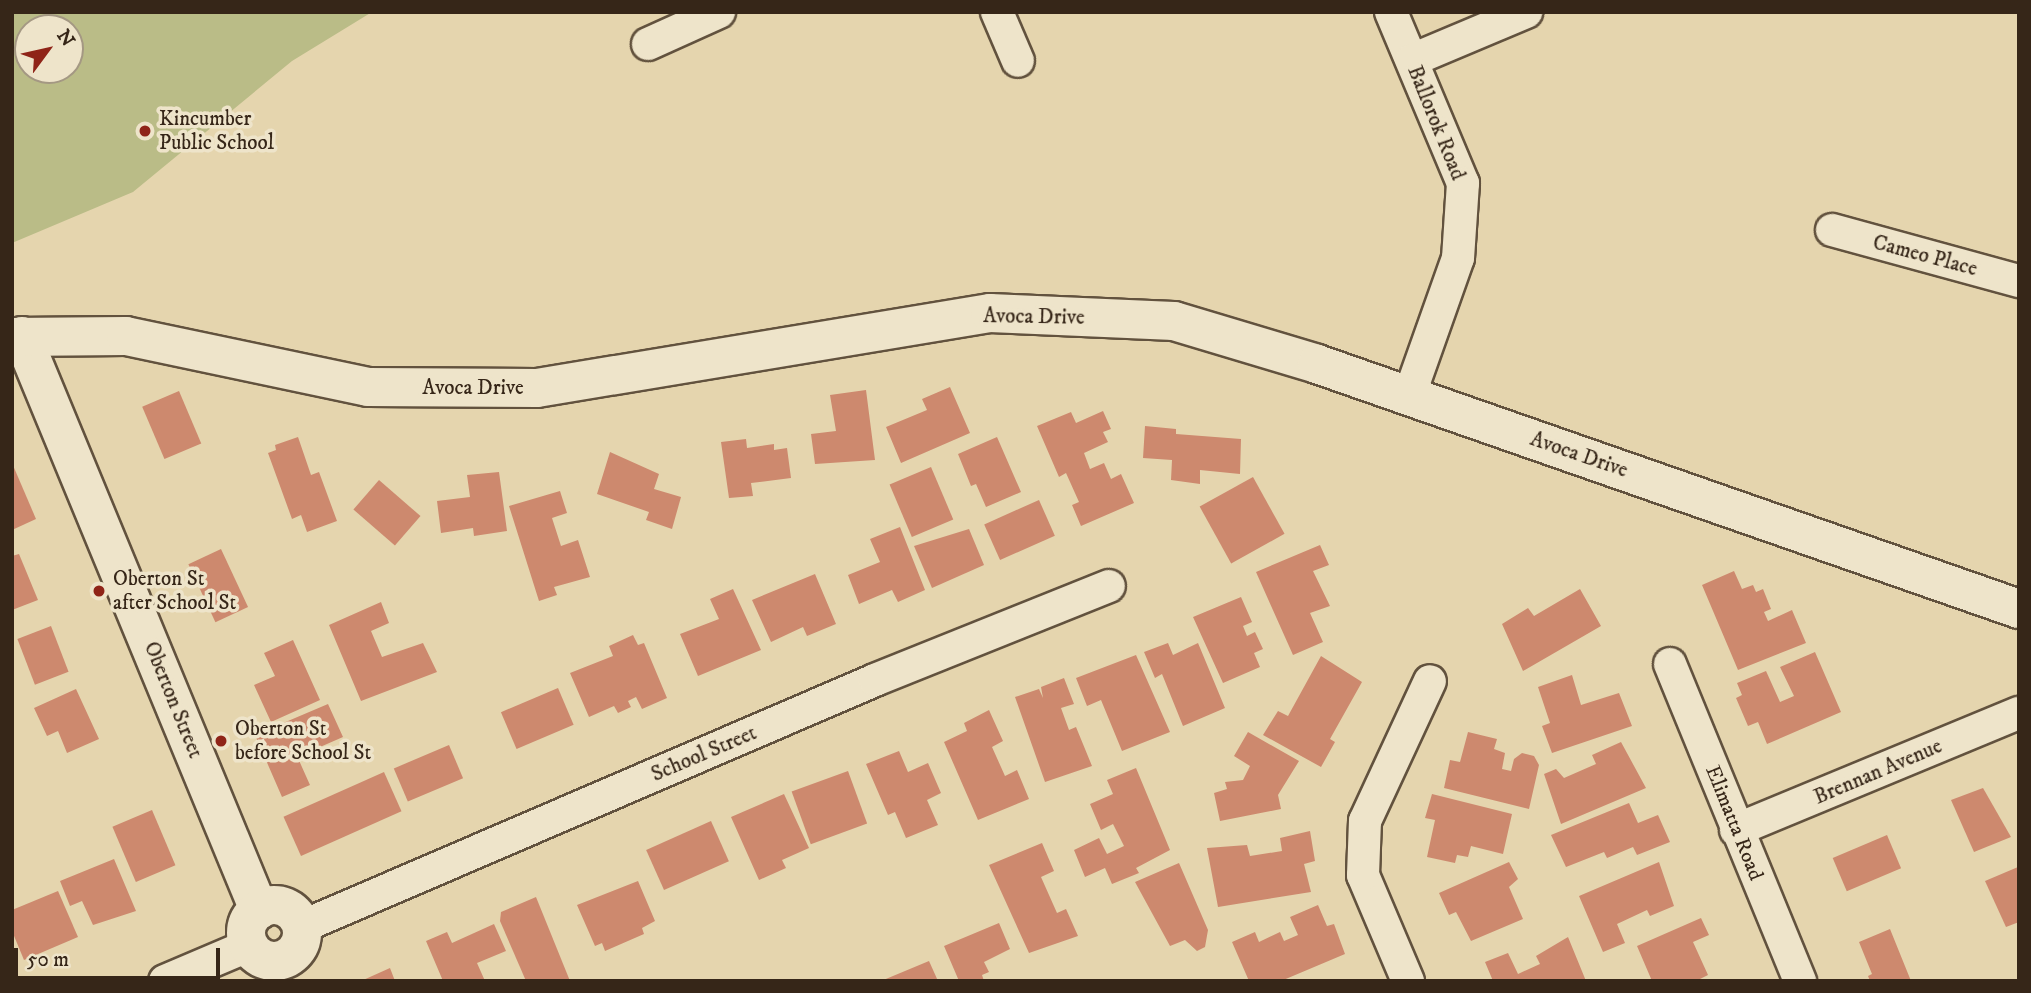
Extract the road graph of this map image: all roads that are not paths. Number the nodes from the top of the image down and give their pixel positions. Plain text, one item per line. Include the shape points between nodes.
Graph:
1 (719, 12) edge
2 (997, 12) edge
3 (1391, 12) edge
4 (1526, 12) edge
5 (648, 44) dead end
6 (1412, 60) junction
7 (1018, 61) dead end
8 (1832, 230) dead end
9 (2019, 281) edge
10 (17, 336) edge
11 (1409, 396) junction
12 (1109, 586) dead end
13 (2019, 609) edge
14 (1670, 664) dead end
15 (1430, 681) dead end
16 (2019, 713) edge
17 (1737, 830) junction
18 (301, 927) joint
19 (271, 949) edge
20 (164, 981) edge
21 (1408, 981) edge
22 (1800, 981) edge

1 - 5 street
2 - 7 street
3 - 6 street, Ballorok Road
4 - 6 street
6 - 11 street, Ballorok Road via 1463,183 1458,258
8 - 9 street, Cameo Place
10 - 11 main road, Avoca Drive via 126,336 368,387 537,388 990,313 1161,320 1317,363
10 - 19 main road, Oberton Street
11 - 13 main road, Avoca Drive
12 - 18 street, School Street via 875,680
14 - 17 street, Elimatta Road
15 - 21 street via 1365,821 1363,875
16 - 17 street, Brennan Avenue
17 - 22 street, Elimatta Road
18 - 19 main road via 298,946
19 - 20 street

